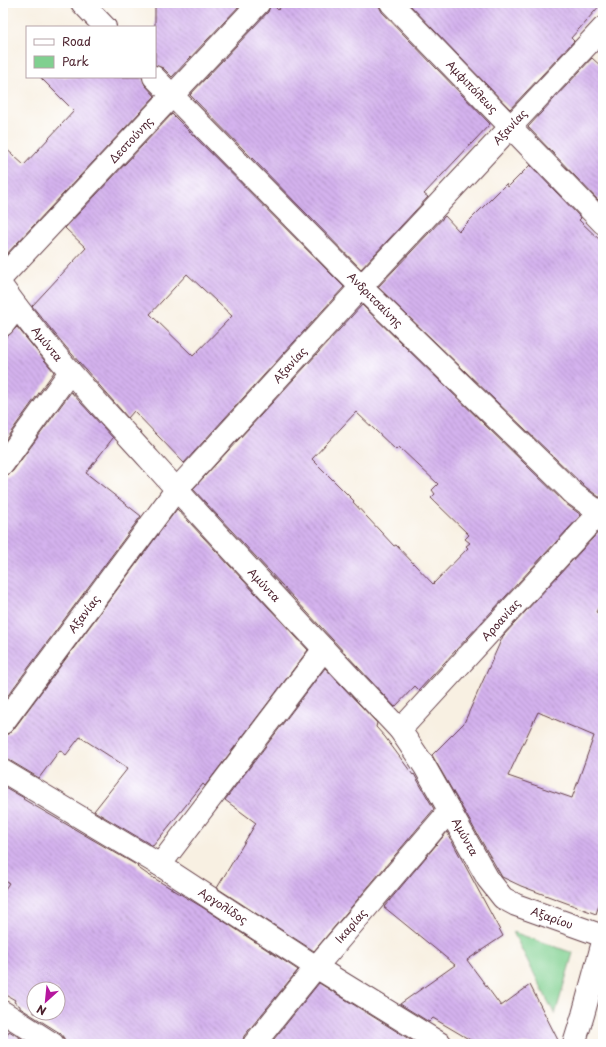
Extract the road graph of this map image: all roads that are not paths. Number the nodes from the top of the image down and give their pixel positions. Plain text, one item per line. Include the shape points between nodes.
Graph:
1 (82, 3) edge
2 (259, 3) edge
3 (391, 3) edge
4 (104, 26) edge
5 (603, 28) edge
6 (155, 78) edge
7 (172, 95) junction
8 (511, 127) junction
9 (603, 223) edge
10 (3, 276) edge
11 (361, 287) junction
12 (3, 288) edge
13 (17, 307) junction
14 (3, 325) edge
15 (70, 372) junction
16 (3, 464) edge
17 (176, 490) junction
18 (602, 512) edge
19 (324, 649) junction
20 (3, 723) edge
21 (400, 730) junction
22 (3, 771) edge
23 (450, 810) junction
24 (160, 865) junction
25 (503, 898) joint
26 (603, 936) edge
27 (603, 942) edge
28 (316, 967) junction
29 (3, 1012) edge
30 (53, 1044) edge
31 (254, 1044) edge
32 (441, 1044) edge
33 (574, 1044) edge

1 - 4 street
2 - 7 street, Δεστούνης
3 - 8 street, Αμφιπόλεως
5 - 8 street, Αξανίας
6 - 7 street, Ανδριτσαίνης
7 - 10 street, Δεστούνης
7 - 11 street, Ανδριτσαίνης
8 - 9 street, Αμφιπόλεως
8 - 11 street, Αξανίας
11 - 17 street, Αξανίας
11 - 18 street, Ανδριτσαίνης via 575,495
12 - 13 street, Αμύντα
13 - 14 street
13 - 15 street, Αμύντα
15 - 16 street
15 - 17 street, Αμύντα
17 - 19 street, Αμύντα
17 - 20 street, Αξανίας
18 - 21 street, Αροανίας
19 - 21 street, Αμύντα
19 - 24 street
21 - 23 street, Αμύντα
22 - 24 street, Αργολίδος
23 - 25 street, Αμύντα via 488,879
23 - 28 street, Ικαρίας
24 - 28 street, Αργολίδος
25 - 26 street, Αξαρίου
27 - 33 street
28 - 31 street, Ικαρίας
28 - 32 street, Αργολίδος
29 - 30 street

